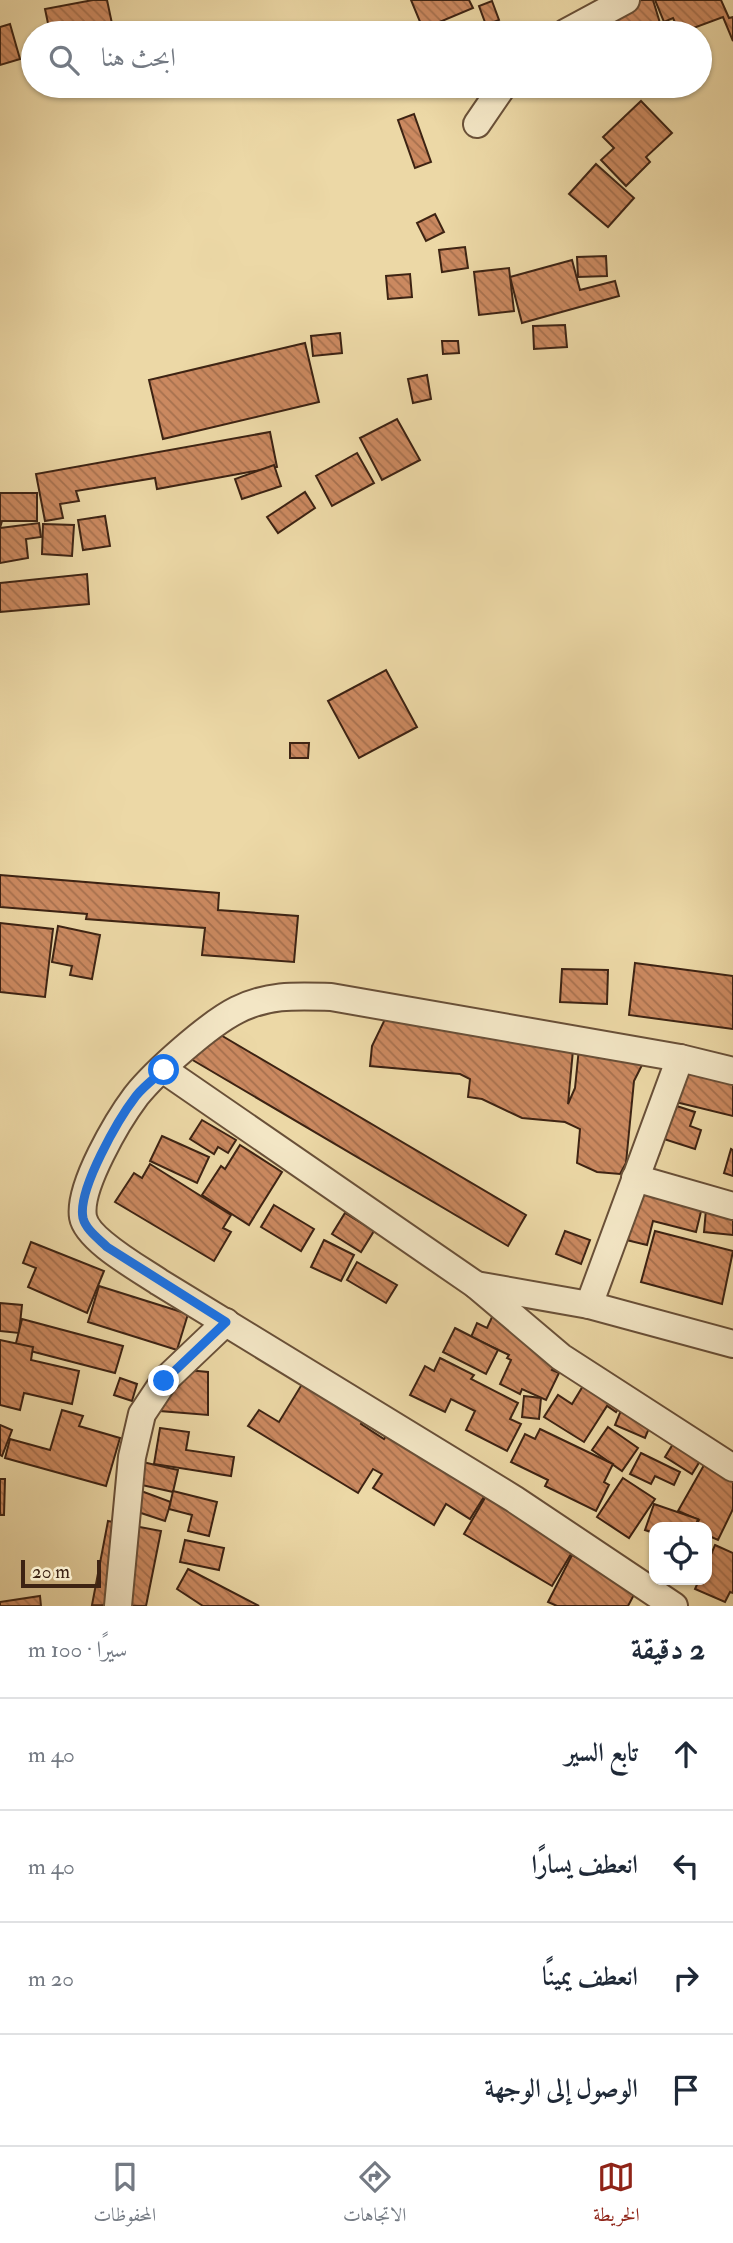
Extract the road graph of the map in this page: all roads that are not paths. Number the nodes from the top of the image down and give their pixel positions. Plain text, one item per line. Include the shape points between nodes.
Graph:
1 (614, 2) edge
2 (584, 21) edge
3 (495, 98) edge
4 (477, 124) dead end
5 (680, 1058) junction
6 (164, 1070) junction
7 (733, 1072) edge
8 (635, 1178) junction
9 (733, 1206) edge
10 (476, 1285) junction
11 (589, 1305) junction
12 (226, 1322) junction
13 (733, 1344) edge
14 (733, 1468) edge
15 (118, 1606) edge
16 (674, 1606) edge

1 - 2 street
3 - 4 street
5 - 6 street via 331,997 276,995 237,1010 196,1037
5 - 7 street
5 - 8 street
6 - 10 street
6 - 12 street via 137,1096 99,1160 83,1218 107,1247
8 - 9 street
8 - 11 street
10 - 11 street
10 - 14 street via 561,1357
11 - 13 street
12 - 15 street via 164,1381 142,1414 132,1457
12 - 16 street via 514,1499

